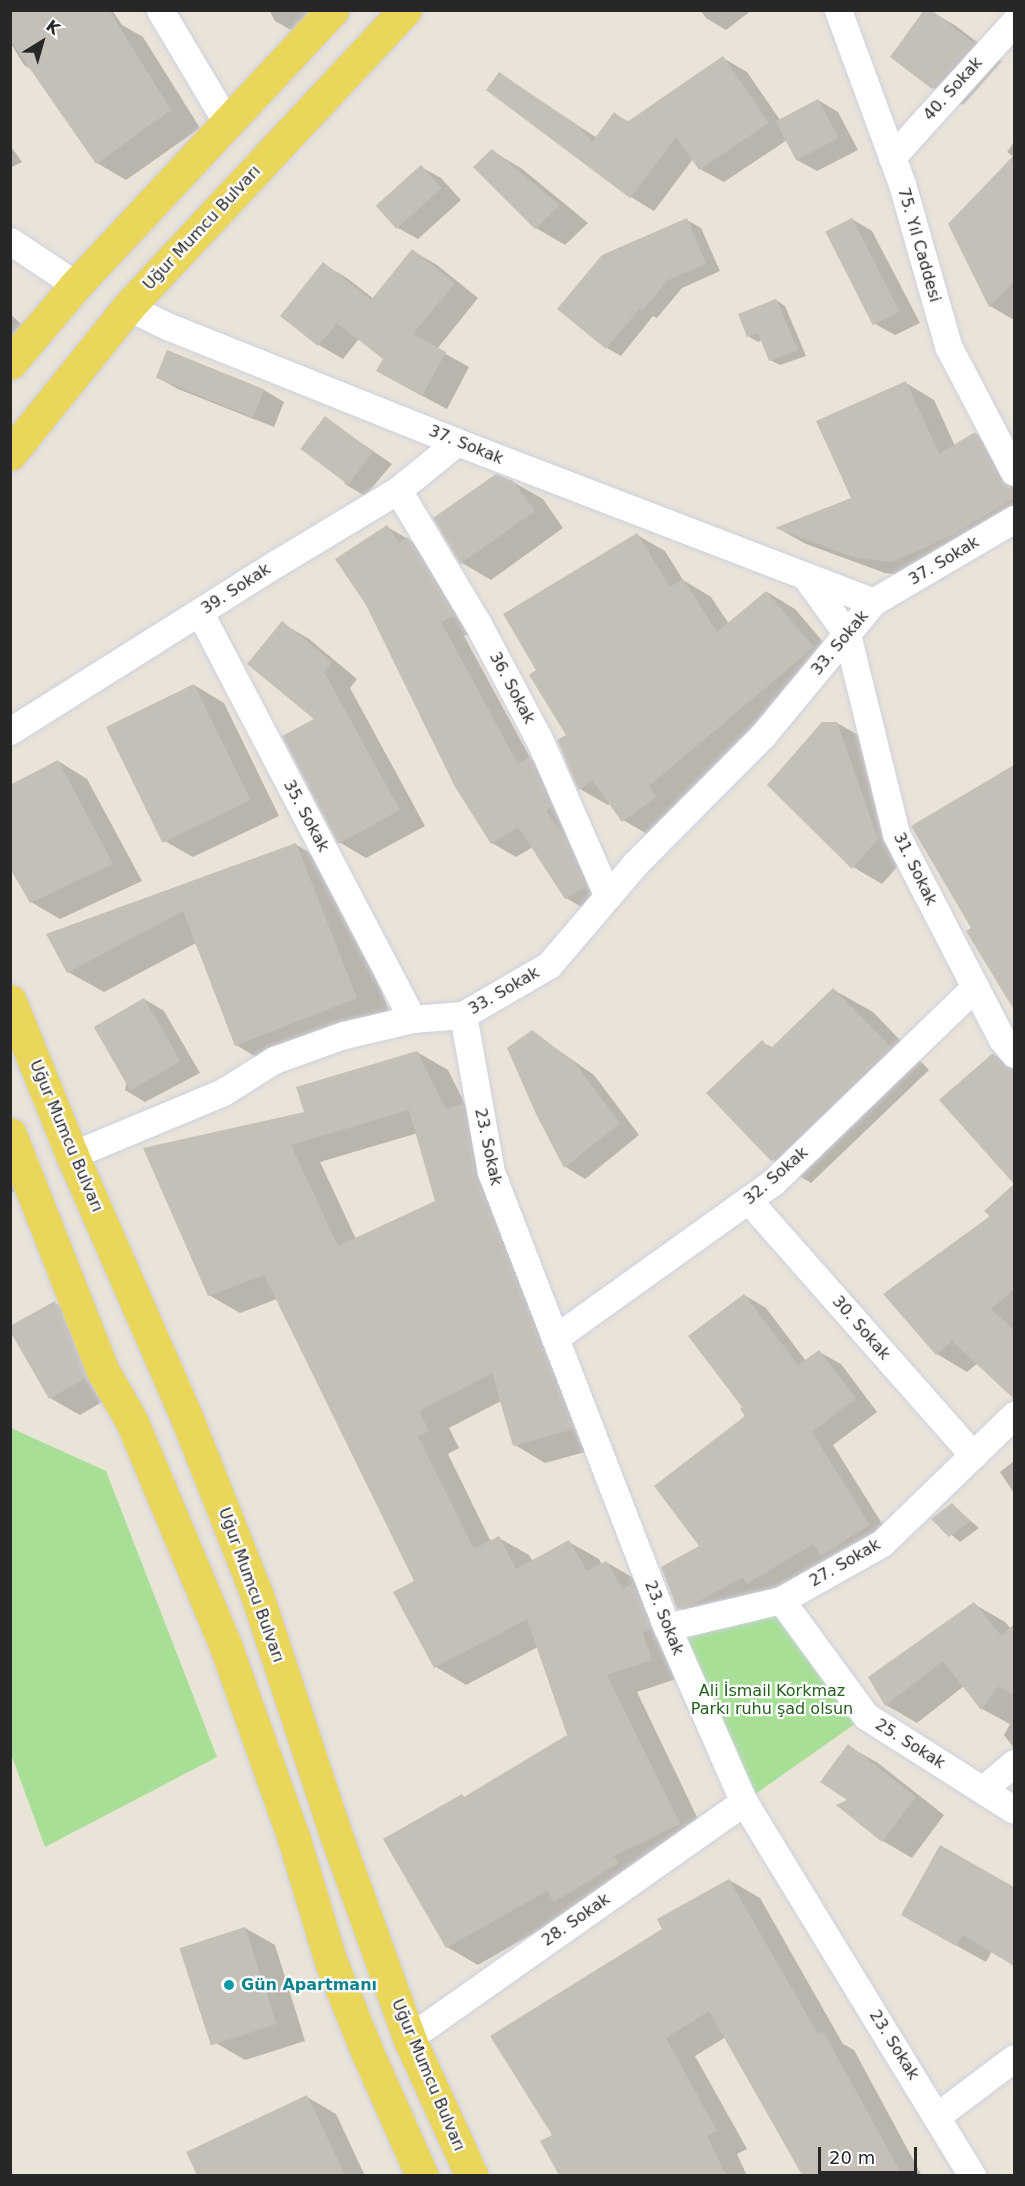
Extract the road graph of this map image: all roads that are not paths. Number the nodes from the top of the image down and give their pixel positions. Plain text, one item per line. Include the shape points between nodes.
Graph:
1 (160, 10) edge
2 (332, 10) edge
3 (405, 10) edge
4 (838, 10) edge
5 (1014, 22) edge
6 (226, 123) junction
7 (892, 157) junction
8 (10, 241) edge
9 (76, 285) junction
10 (128, 307) junction
11 (10, 363) edge
12 (458, 442) junction
13 (10, 454) edge
14 (1014, 472) edge
15 (398, 490) junction
16 (1014, 519) edge
17 (806, 577) junction
18 (873, 602) junction
19 (200, 613) junction
20 (848, 634) junction
21 (10, 731) edge
22 (607, 895) junction
23 (975, 987) junction
24 (10, 1001) edge
25 (463, 1015) junction
26 (412, 1019) junction
27 (1014, 1054) edge
28 (10, 1134) edge
29 (72, 1155) junction
30 (749, 1201) junction
31 (555, 1338) junction
32 (1014, 1415) edge
33 (973, 1455) junction
34 (781, 1600) junction
35 (667, 1627) junction
36 (1014, 1763) edge
37 (983, 1789) junction
38 (744, 1802) junction
39 (1014, 1810) edge
40 (409, 2038) junction
41 (1014, 2058) edge
42 (937, 2116) junction
43 (422, 2175) edge
44 (472, 2175) edge
45 (972, 2175) edge

1 - 6 street
2 - 6 main road
3 - 10 main road, Uğur Mumcu Bulvarı
4 - 7 street, 75. Yıl Caddesi
5 - 7 street, 40. Sokak
6 - 9 main road
7 - 14 street, 75. Yıl Caddesi via 948,346
8 - 9 street
9 - 11 main road
10 - 12 street, 37. Sokak
10 - 13 main road, Uğur Mumcu Bulvarı
12 - 15 street, 39. Sokak
12 - 17 street, 37. Sokak
15 - 19 street, 39. Sokak
15 - 22 street, 36. Sokak via 478,624 533,729
16 - 18 street, 37. Sokak
17 - 18 street, 37. Sokak
17 - 20 street
18 - 20 street, 33. Sokak
19 - 21 street, 39. Sokak
19 - 26 street, 35. Sokak
20 - 22 street, 33. Sokak via 763,735
20 - 23 street, 31. Sokak via 896,834
22 - 25 street, 33. Sokak via 549,965
23 - 27 street, 31. Sokak
23 - 30 street, 32. Sokak
24 - 29 main road, Uğur Mumcu Bulvarı
25 - 26 street, 33. Sokak
25 - 31 street, 23. Sokak via 490,1172
26 - 29 street, 33. Sokak via 344,1035 274,1060 224,1092
28 - 43 main road via 102,1369 132,1422 226,1647 294,1839 331,1962
29 - 40 main road, Uğur Mumcu Bulvarı via 188,1421 258,1595 335,1832
30 - 31 street, 32. Sokak
30 - 33 street, 30. Sokak
31 - 35 street, 23. Sokak
32 - 33 street, 27. Sokak
33 - 34 street, 27. Sokak via 882,1543
34 - 35 street, 27. Sokak
34 - 37 street, 25. Sokak via 866,1716
35 - 38 street, 23. Sokak
36 - 37 street
37 - 39 street, 25. Sokak
38 - 40 street, 28. Sokak
38 - 42 street, 23. Sokak
40 - 44 main road, Uğur Mumcu Bulvarı
41 - 42 street
42 - 45 street, 23. Sokak

